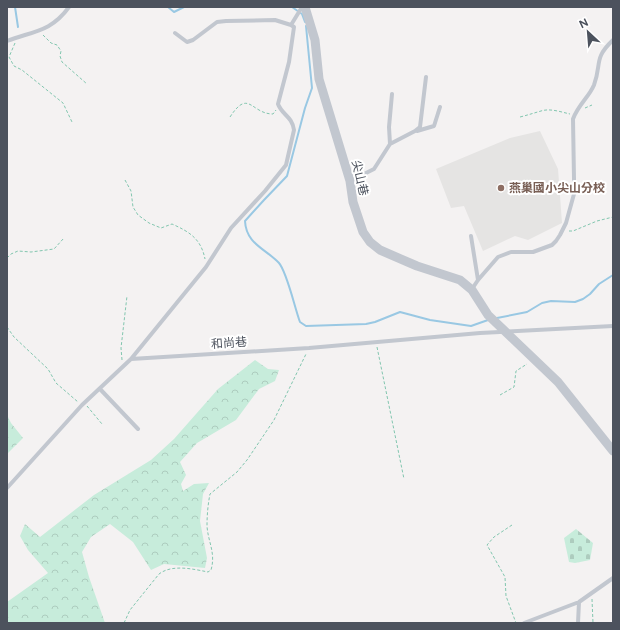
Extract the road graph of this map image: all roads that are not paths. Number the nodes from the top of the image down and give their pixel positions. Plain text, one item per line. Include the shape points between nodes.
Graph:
1 (69, 7) edge
2 (303, 7) edge
3 (291, 25) junction
4 (175, 33) dead end
5 (613, 40) edge
6 (7, 41) edge
7 (426, 77) dead end
8 (392, 94) dead end
9 (440, 107) dead end
10 (416, 131) junction
11 (390, 144) junction
12 (350, 181) junction
13 (472, 236) dead end
14 (478, 280) junction
15 (472, 290) junction
16 (613, 326) edge
17 (506, 332) junction
18 (131, 359) junction
19 (100, 390) junction
20 (138, 428) dead end
21 (613, 451) edge
22 (7, 488) edge
23 (613, 578) edge
24 (578, 602) junction
25 (524, 623) edge
26 (578, 623) edge

1 - 6 lane via 57,21 41,30
2 - 3 lane
2 - 12 street, 尖山巷 via 315,40 319,78
3 - 4 lane via 275,20 217,22 187,42
3 - 18 lane via 294,27 289,62 278,104 289,117 294,130 286,165 231,228 206,267
5 - 14 lane via 599,58 594,86 574,115 574,194 566,223 556,241 533,252 511,252 498,257
7 - 10 lane via 420,127
8 - 11 lane
9 - 10 lane via 434,126
10 - 11 lane
11 - 12 lane via 374,169
12 - 15 street, 尖山巷 via 353,202 363,232 370,242 380,250 460,280
13 - 14 lane
14 - 15 lane
15 - 17 street, 尖山巷
16 - 17 lane, 和尚巷
17 - 18 lane, 和尚巷
17 - 21 street, 尖山巷 via 558,382
18 - 19 lane
19 - 20 lane
19 - 22 lane via 83,404
23 - 24 lane
24 - 25 lane
24 - 26 lane

